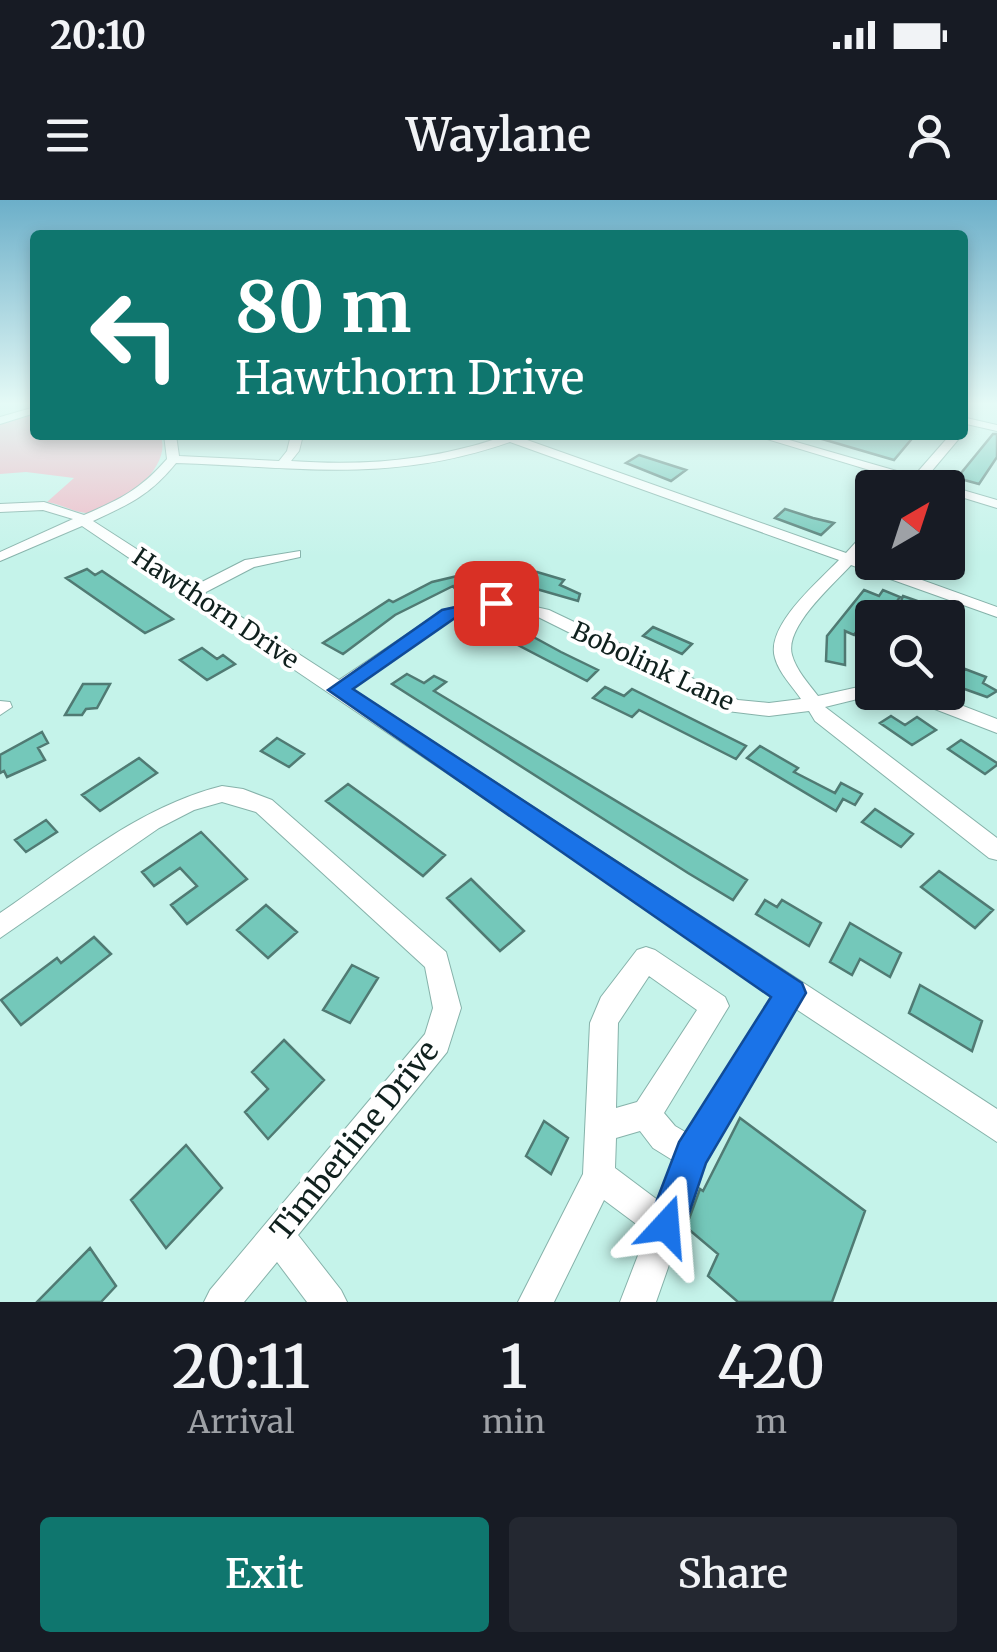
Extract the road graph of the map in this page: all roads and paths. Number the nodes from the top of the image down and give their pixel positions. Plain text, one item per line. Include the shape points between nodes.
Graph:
1 (172, 454) edge
2 (290, 454) edge
3 (466, 454) edge
4 (558, 454) edge
5 (821, 454) edge
6 (173, 460) junction
7 (284, 464) junction
8 (870, 470) edge
9 (965, 494) edge
10 (997, 504) edge
11 (0, 508) edge
12 (85, 521) junction
13 (855, 553) edge
14 (295, 554) dead end
15 (0, 557) edge
16 (850, 559) junction
17 (192, 593) junction
18 (997, 612) edge
19 (338, 690) junction
20 (855, 694) edge
21 (810, 704) junction
22 (955, 710) edge
23 (997, 726) edge
24 (997, 851) edge
25 (0, 927) edge
26 (791, 993) junction
27 (646, 1114) junction
28 (601, 1127) junction
29 (997, 1127) edge
30 (692, 1154) junction
31 (599, 1176) junction
32 (666, 1226) junction
33 (277, 1235) junction
34 (222, 1302) edge
35 (330, 1302) edge
36 (536, 1302) edge
37 (638, 1302) edge

1 - 6 street
2 - 7 street
3 - 7 street via 413,466
4 - 16 street
5 - 8 street
6 - 7 street
6 - 12 street via 135,497
9 - 10 street
11 - 12 street, Hawthorn Drive via 55,507
12 - 15 street
12 - 17 street, Hawthorn Drive
13 - 16 street
14 - 17 street via 250,563
16 - 18 street
16 - 21 street via 785,632 784,661
17 - 19 street, Hawthorn Drive
19 - 21 street, Bobolink Lane via 449,614 496,603 544,613 734,706 768,712
19 - 26 street, Hawthorn Drive
20 - 21 street, Bobolink Lane
21 - 24 street
22 - 23 street
25 - 33 street, Timberline Drive via 151,822 188,802 222,794 264,806 437,962 447,1008 437,1042
26 - 29 street, Hawthorn Drive
26 - 30 street
27 - 28 street
27 - 28 street via 715,1006 646,960 604,1023
27 - 30 street via 664,1137
28 - 31 street
30 - 32 street
31 - 32 street
31 - 36 street
32 - 37 street
33 - 34 street, Timberline Drive
33 - 35 street

